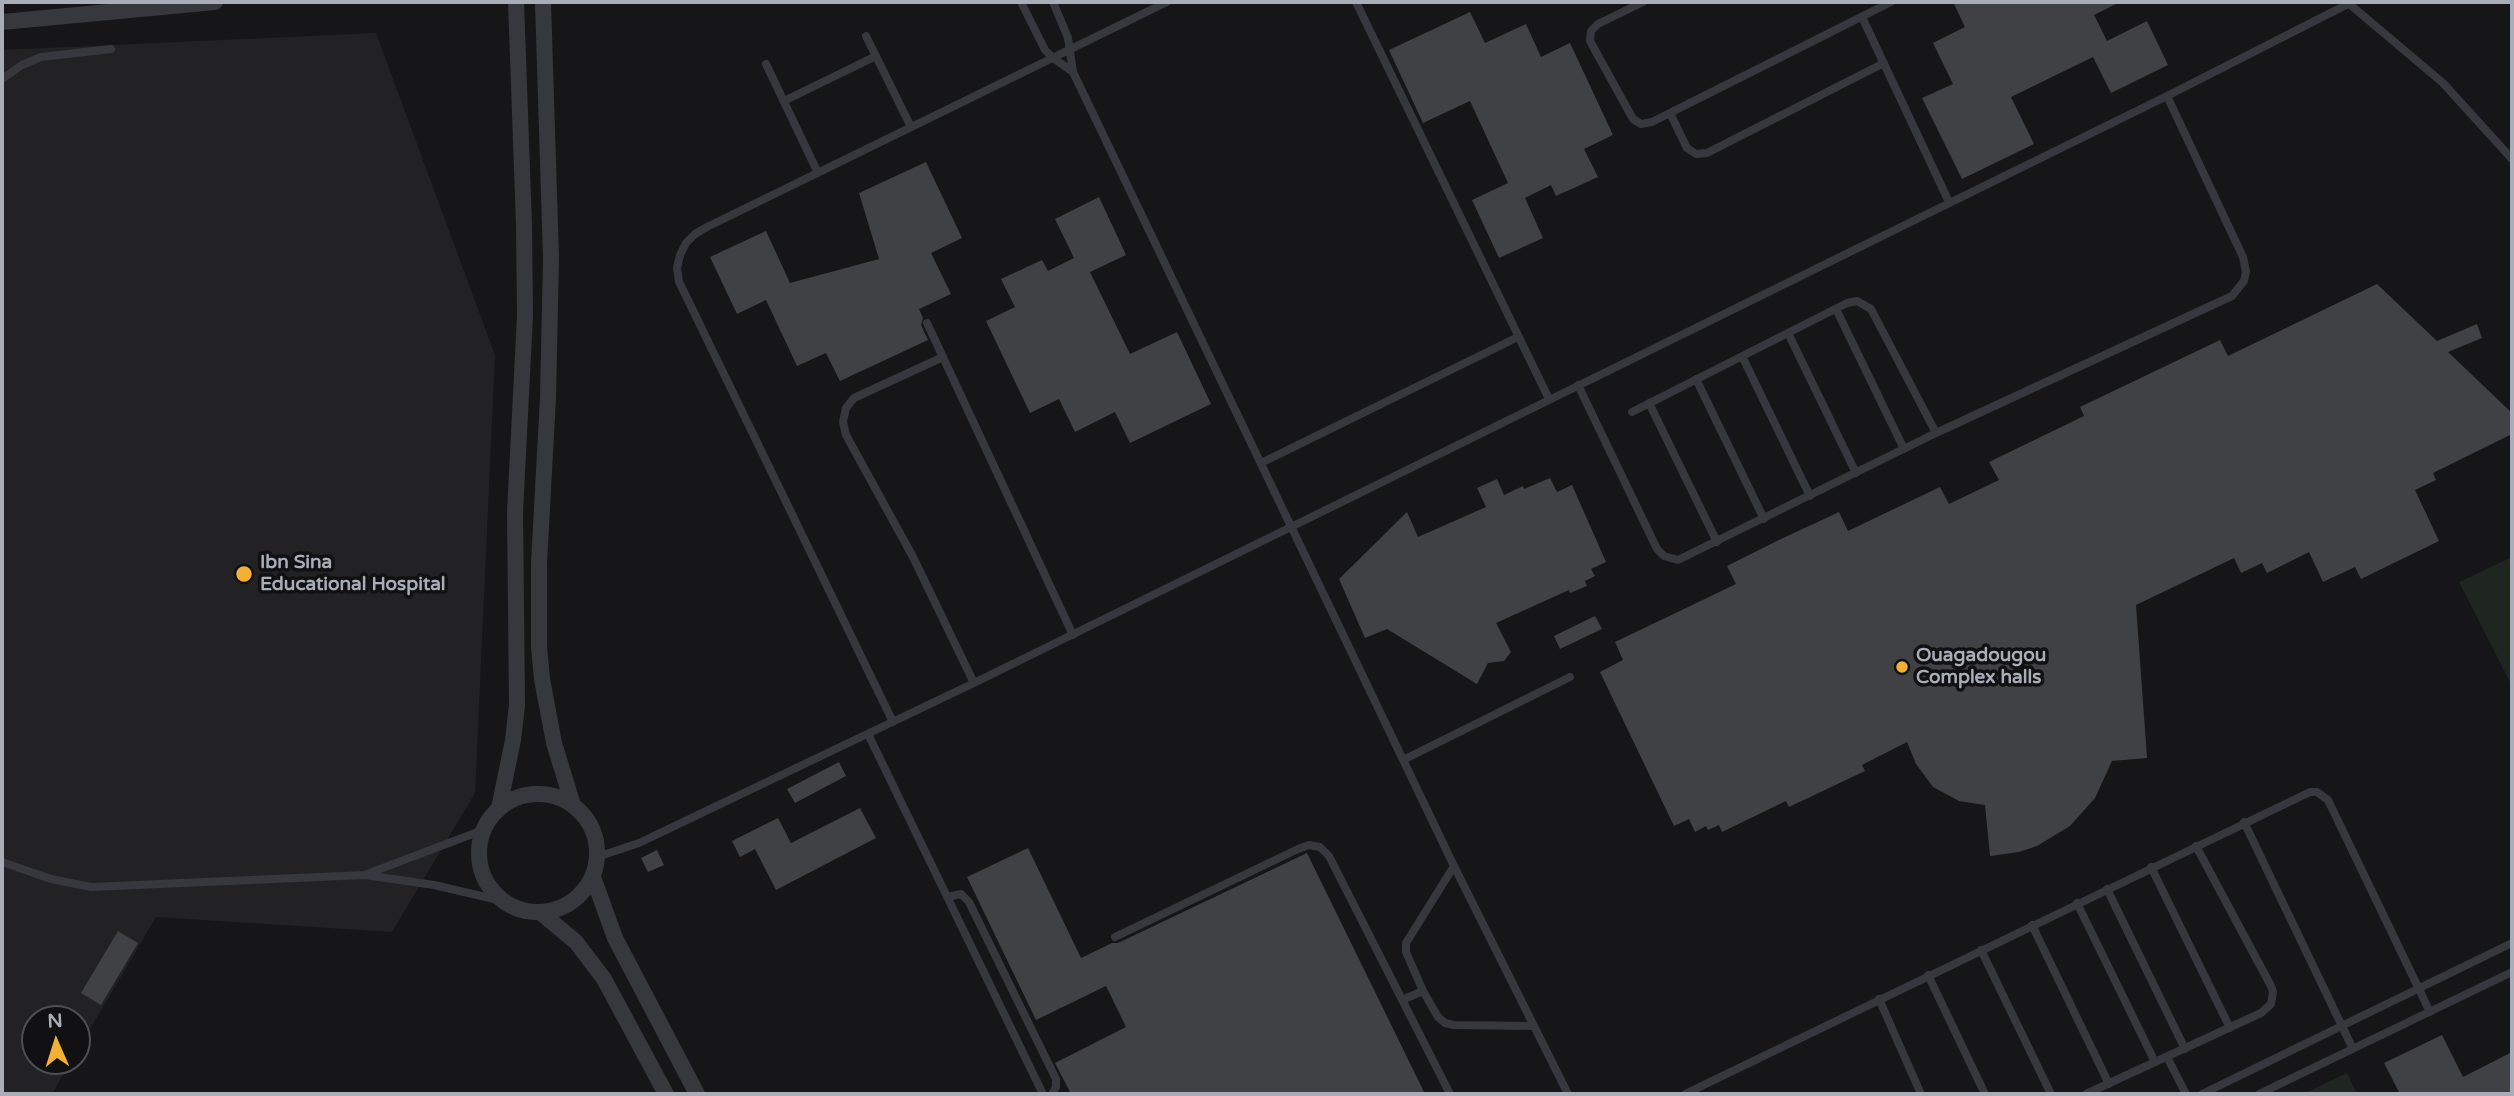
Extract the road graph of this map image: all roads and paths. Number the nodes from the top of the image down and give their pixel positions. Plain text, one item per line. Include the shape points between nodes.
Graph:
1 (215, 2) edge
2 (516, 2) edge
3 (542, 2) edge
4 (1021, 2) edge
5 (1053, 2) edge
6 (1167, 2) edge
7 (1356, 2) edge
8 (1643, 2) edge
9 (1891, 2) edge
10 (2347, 3) edge
11 (160, 4) edge
12 (1862, 16) junction
13 (2, 22) edge
14 (866, 36) dead end
15 (1070, 48) junction
16 (111, 49) dead end
17 (876, 56) junction
18 (1053, 58) junction
19 (1884, 63) junction
20 (766, 64) dead end
21 (1073, 72) junction
22 (2, 79) edge
23 (2167, 96) junction
24 (784, 101) junction
25 (1670, 113) junction
26 (911, 127) junction
27 (2512, 159) edge
28 (818, 173) junction
29 (1949, 202) junction
30 (1836, 309) junction
31 (927, 323) dead end
32 (1788, 333) junction
33 (1518, 337) junction
34 (1742, 356) junction
35 (943, 357) junction
36 (1696, 379) junction
37 (1577, 385) junction
38 (1549, 399) junction
39 (1649, 403) junction
40 (1632, 412) dead end
41 (1936, 433) junction
42 (1903, 449) junction
43 (1261, 463) junction
44 (1856, 473) junction
45 (1810, 496) junction
46 (1764, 519) junction
47 (1292, 528) junction
48 (1717, 542) junction
49 (1073, 635) junction
50 (1570, 677) dead end
51 (974, 683) junction
52 (894, 722) junction
53 (868, 734) junction
54 (1403, 760) junction
55 (573, 806) junction
56 (499, 808) junction
57 (2244, 822) junction
58 (484, 830) junction
59 (2196, 846) junction
60 (597, 857) junction
61 (2, 862) edge
62 (1454, 866) junction
63 (2151, 867) junction
64 (365, 875) junction
65 (593, 877) junction
66 (2107, 888) junction
67 (947, 897) junction
68 (503, 901) junction
69 (2077, 903) junction
70 (540, 912) junction
71 (2032, 925) junction
72 (1115, 937) dead end
73 (2512, 943) edge
74 (1981, 950) junction
75 (2512, 972) edge
76 (1928, 975) junction
77 (2418, 988) junction
78 (1423, 991) junction
79 (1880, 999) junction
80 (1402, 1000) junction
81 (2430, 1012) junction
82 (2342, 1025) junction
83 (1534, 1026) junction
84 (2230, 1028) junction
85 (2185, 1049) junction
86 (2353, 1049) junction
87 (2167, 1057) junction
88 (2155, 1062) junction
89 (2109, 1084) junction
90 (667, 1094) edge
91 (697, 1094) edge
92 (1043, 1094) edge
93 (1052, 1094) edge
94 (1450, 1094) edge
95 (1568, 1094) edge
96 (1685, 1094) edge
97 (1921, 1094) edge
98 (1985, 1094) edge
99 (2051, 1094) edge
100 (2086, 1094) edge
101 (2186, 1094) edge
102 (2202, 1094) edge
103 (2259, 1094) edge

1 - 11 street
2 - 56 street via 525,316 515,512 517,705
3 - 55 street via 551,258 539,647 547,712
4 - 18 lane via 1039,41
5 - 15 lane
6 - 15 lane
7 - 33 lane
8 - 25 lane via 1598,23 1590,41 1633,119 1641,124
9 - 12 lane
10 - 23 lane
10 - 27 lane via 2443,83
11 - 13 street
12 - 19 lane
12 - 25 lane
14 - 17 lane
15 - 18 lane
15 - 21 lane
16 - 22 lane via 41,57
17 - 24 lane
17 - 26 lane
18 - 21 lane
18 - 26 lane
19 - 25 lane via 1707,153 1696,154 1687,148
19 - 29 lane
20 - 24 lane
21 - 43 lane
23 - 29 lane
23 - 41 lane via 2243,257 2246,272 2241,288
24 - 28 lane
26 - 28 lane
28 - 52 lane via 695,234 686,243 677,268 679,282
29 - 37 lane
30 - 32 lane
30 - 41 lane via 1857,301 1871,309
30 - 42 lane
31 - 35 lane
32 - 34 lane
32 - 44 lane
33 - 38 lane
33 - 43 lane
34 - 36 lane
34 - 45 lane
35 - 49 lane
35 - 51 lane via 854,398 845,408 843,422
36 - 39 lane
36 - 46 lane
37 - 38 lane
37 - 48 lane via 1660,553 1668,559 1683,559
38 - 47 lane
39 - 40 lane
39 - 48 lane
41 - 42 lane
42 - 44 lane
43 - 47 lane
44 - 45 lane
45 - 46 lane
46 - 48 lane
47 - 49 lane
47 - 54 lane
49 - 51 lane
50 - 54 lane
51 - 52 lane
52 - 53 lane
53 - 60 lane via 639,843
53 - 67 lane
54 - 62 lane
55 - 56 street via 536,794
55 - 60 street via 589,823
56 - 58 street
57 - 59 lane
57 - 77 lane via 2302,794 2323,795
57 - 82 lane
58 - 64 lane
58 - 68 street via 481,869
59 - 63 lane
59 - 84 lane via 2273,992 2267,1009
60 - 65 street
61 - 64 lane via 91,887
62 - 78 lane via 1406,943
62 - 83 lane
63 - 66 lane
63 - 84 lane
64 - 68 lane
65 - 70 street via 577,898
65 - 91 street via 615,937
66 - 69 lane
66 - 85 lane
67 - 92 lane
67 - 93 lane via 961,894 969,902 1056,1079
68 - 70 street
69 - 71 lane
69 - 88 lane
70 - 90 street via 576,942 597,969
71 - 74 lane
71 - 89 lane
72 - 80 lane via 1315,845 1329,856
73 - 77 lane
74 - 76 lane
74 - 99 lane
75 - 81 lane
76 - 79 lane
76 - 98 lane
77 - 81 lane
77 - 82 lane
78 - 80 lane
78 - 83 lane via 1445,1023
79 - 96 lane
79 - 97 lane
80 - 94 lane
81 - 86 lane
82 - 86 lane
82 - 102 lane
83 - 95 lane
84 - 85 lane
85 - 87 lane
86 - 103 lane
87 - 88 lane
87 - 101 lane
88 - 89 lane
89 - 100 lane

